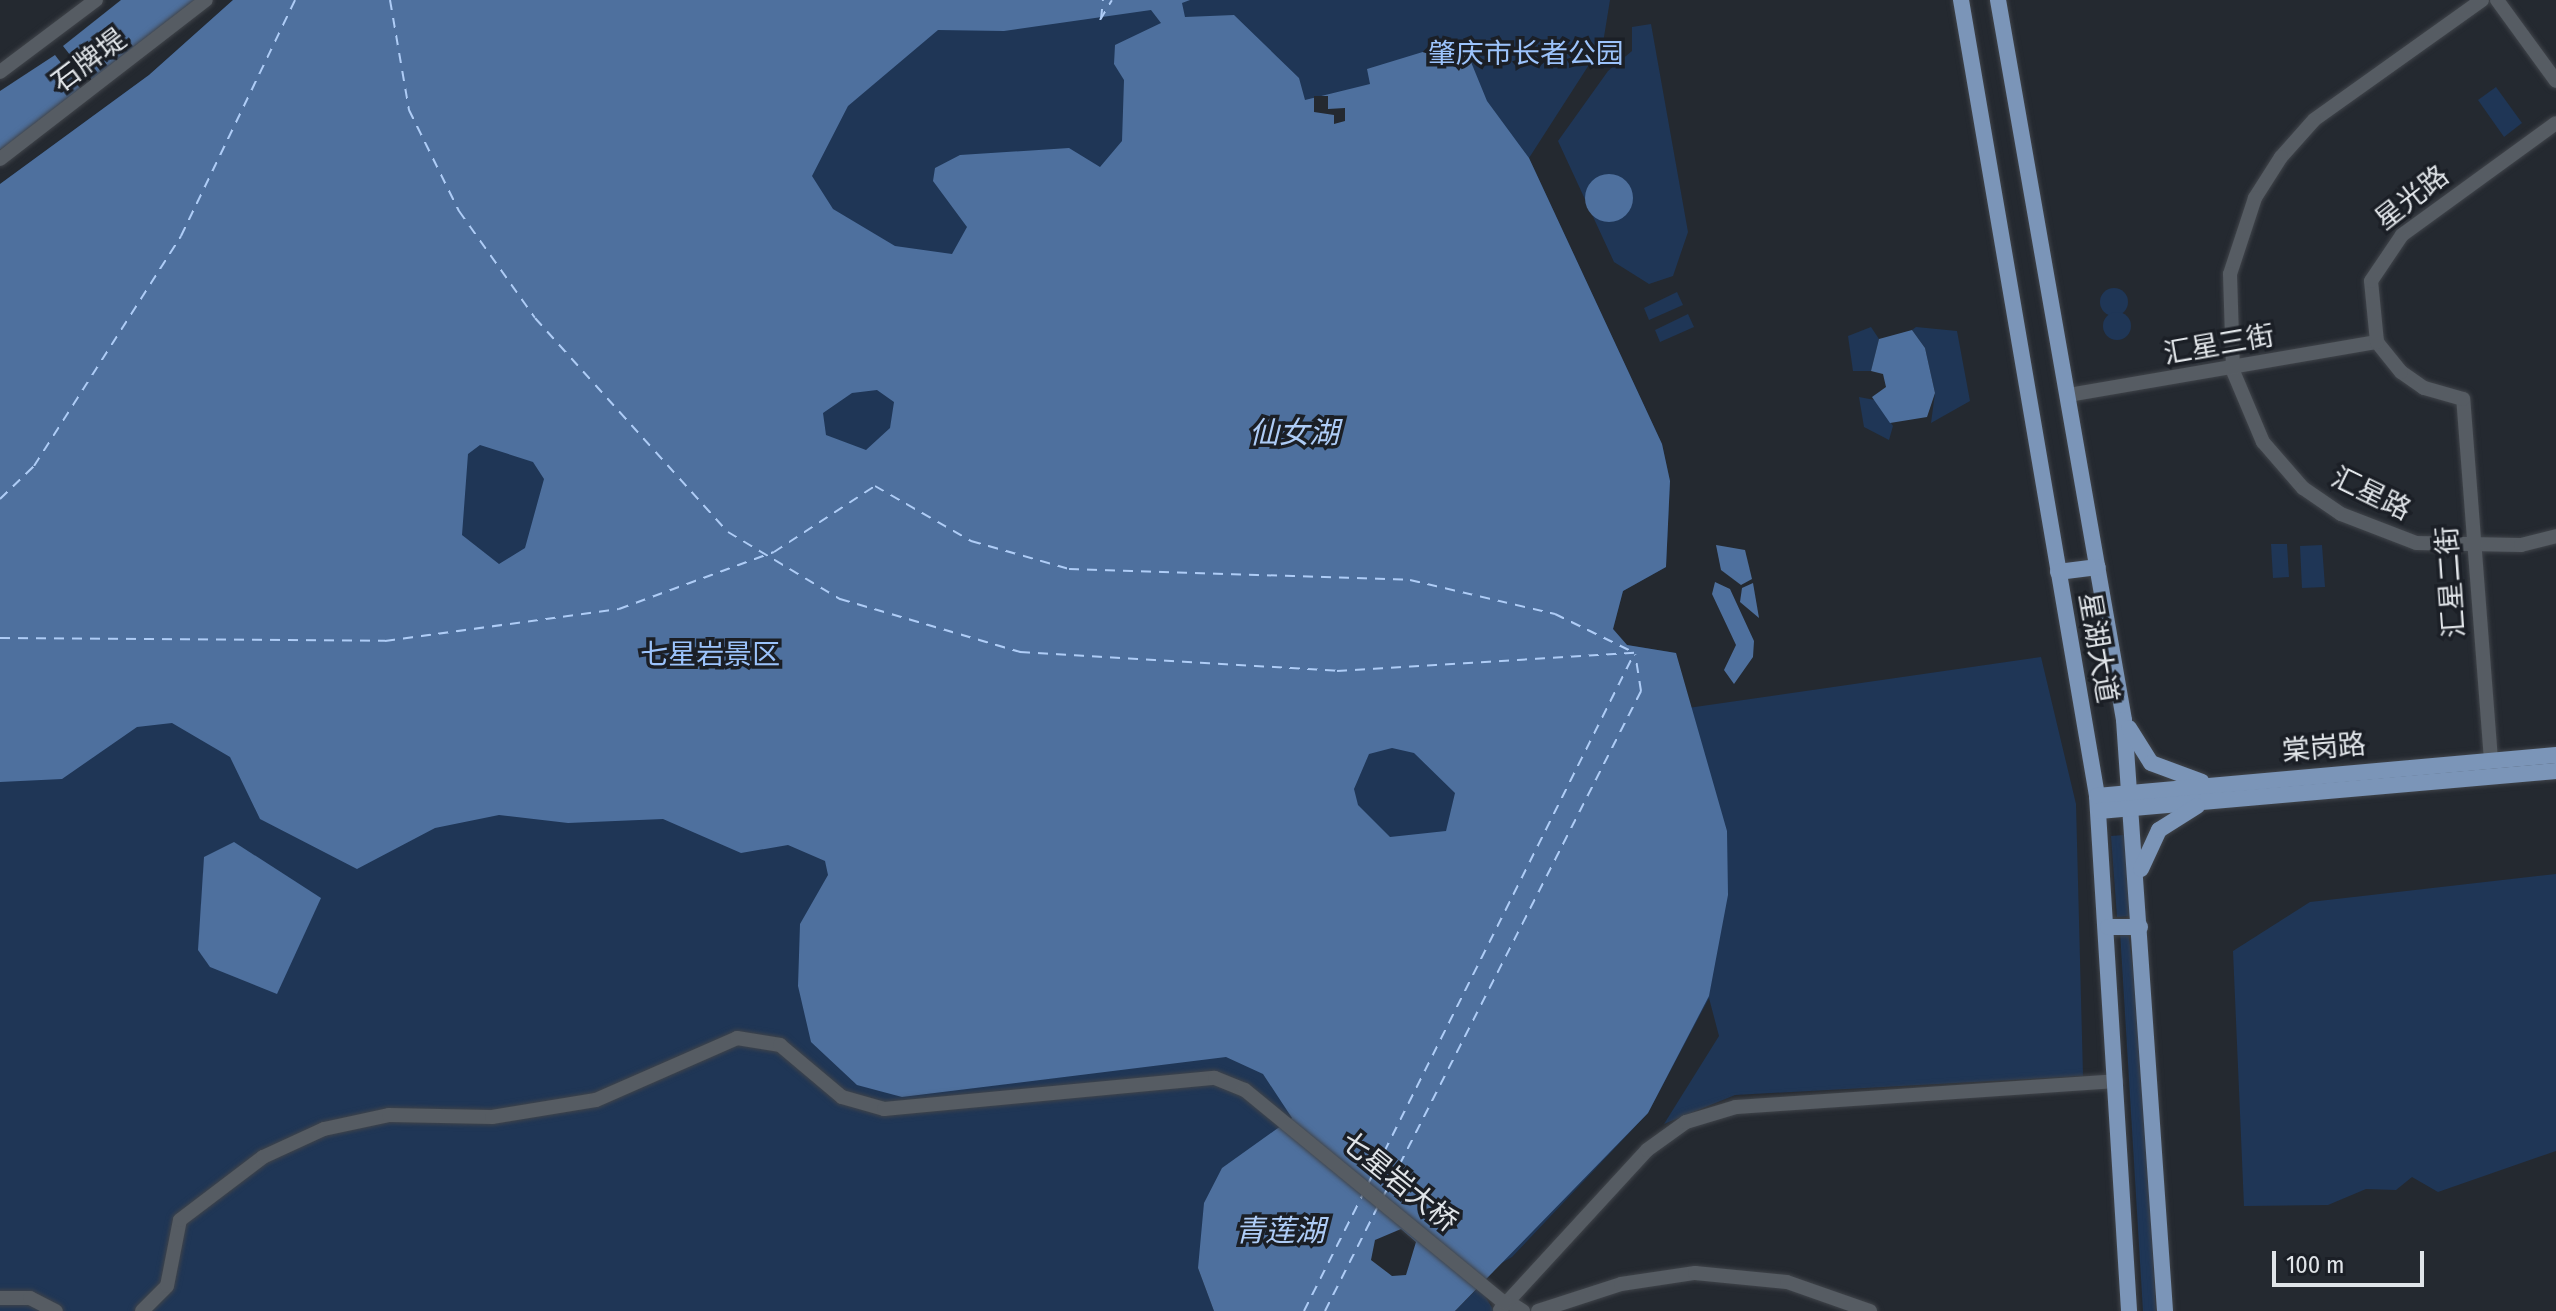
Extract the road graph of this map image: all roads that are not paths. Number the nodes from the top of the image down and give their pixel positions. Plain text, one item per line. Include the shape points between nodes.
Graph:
1 (96, 0) edge
2 (206, 0) edge
3 (1961, 0) edge
4 (1998, 0) edge
5 (2482, 0) edge
6 (2497, 0) edge
7 (0, 72) edge
8 (2556, 81) edge
9 (2556, 123) edge
10 (0, 159) edge
11 (2377, 342) junction
12 (2233, 371) junction
13 (2069, 395) junction
14 (2556, 536) edge
15 (2474, 547) junction
16 (2098, 567) junction
17 (2058, 572) junction
18 (2124, 720) junction
19 (2556, 755) edge
20 (2491, 760) junction
21 (2556, 771) edge
22 (2391, 777) junction
23 (2210, 793) junction
24 (2133, 800) junction
25 (2098, 803) junction
26 (2138, 878) junction
27 (2108, 927) junction
28 (2140, 927) junction
29 (2116, 1081) junction
30 (0, 1298) edge
31 (1504, 1305) edge
32 (56, 1311) edge
33 (142, 1311) edge
34 (1523, 1311) edge
35 (1538, 1311) edge
36 (1870, 1311) edge
37 (2129, 1311) edge
38 (2165, 1311) edge

1 - 7 street
2 - 10 street, 石牌堤
3 - 17 main road, 星湖大道
4 - 13 main road, 星湖大道
5 - 12 street via 2314,120 2281,157 2255,198 2230,274
6 - 8 street
9 - 11 street, 星光路 via 2383,254 2371,281
11 - 12 street, 汇星三街
11 - 15 street, 汇星二街 via 2424,388 2463,399
12 - 13 street, 汇星三街
12 - 15 street, 汇星路 via 2263,442 2303,488 2380,533
13 - 16 main road, 星湖大道
14 - 15 street, 汇星路
15 - 20 street, 汇星二街
16 - 17 main road
16 - 18 main road, 星湖大道
17 - 25 main road, 星湖大道
18 - 23 main road via 2151,763
18 - 24 main road, 星湖大道
19 - 20 main road, 棠岗路
20 - 22 main road, 棠岗路
21 - 22 main road, 棠岗路
22 - 23 main road, 棠岗路
23 - 24 main road, 棠岗路
23 - 26 main road via 2159,830
24 - 25 main road, 棠岗路
24 - 26 main road, 星湖大道
25 - 27 main road, 星湖大道
26 - 28 main road, 星湖大道
27 - 28 main road
27 - 29 main road, 星湖大道
28 - 38 main road, 星湖大道
29 - 31 street via 1768,1104 1699,1117 1647,1150
29 - 37 main road, 星湖大道
30 - 32 street via 30,1298
31 - 33 street, 七星岩大桥 via 1485,1284 1245,1090 1215,1078 884,1109 842,1097 780,1045 737,1038 596,1100 492,1117 389,1115 324,1129 263,1157 180,1220 167,1286
31 - 34 street, 七星岩大桥
35 - 36 street via 1621,1284 1695,1273 1787,1282

